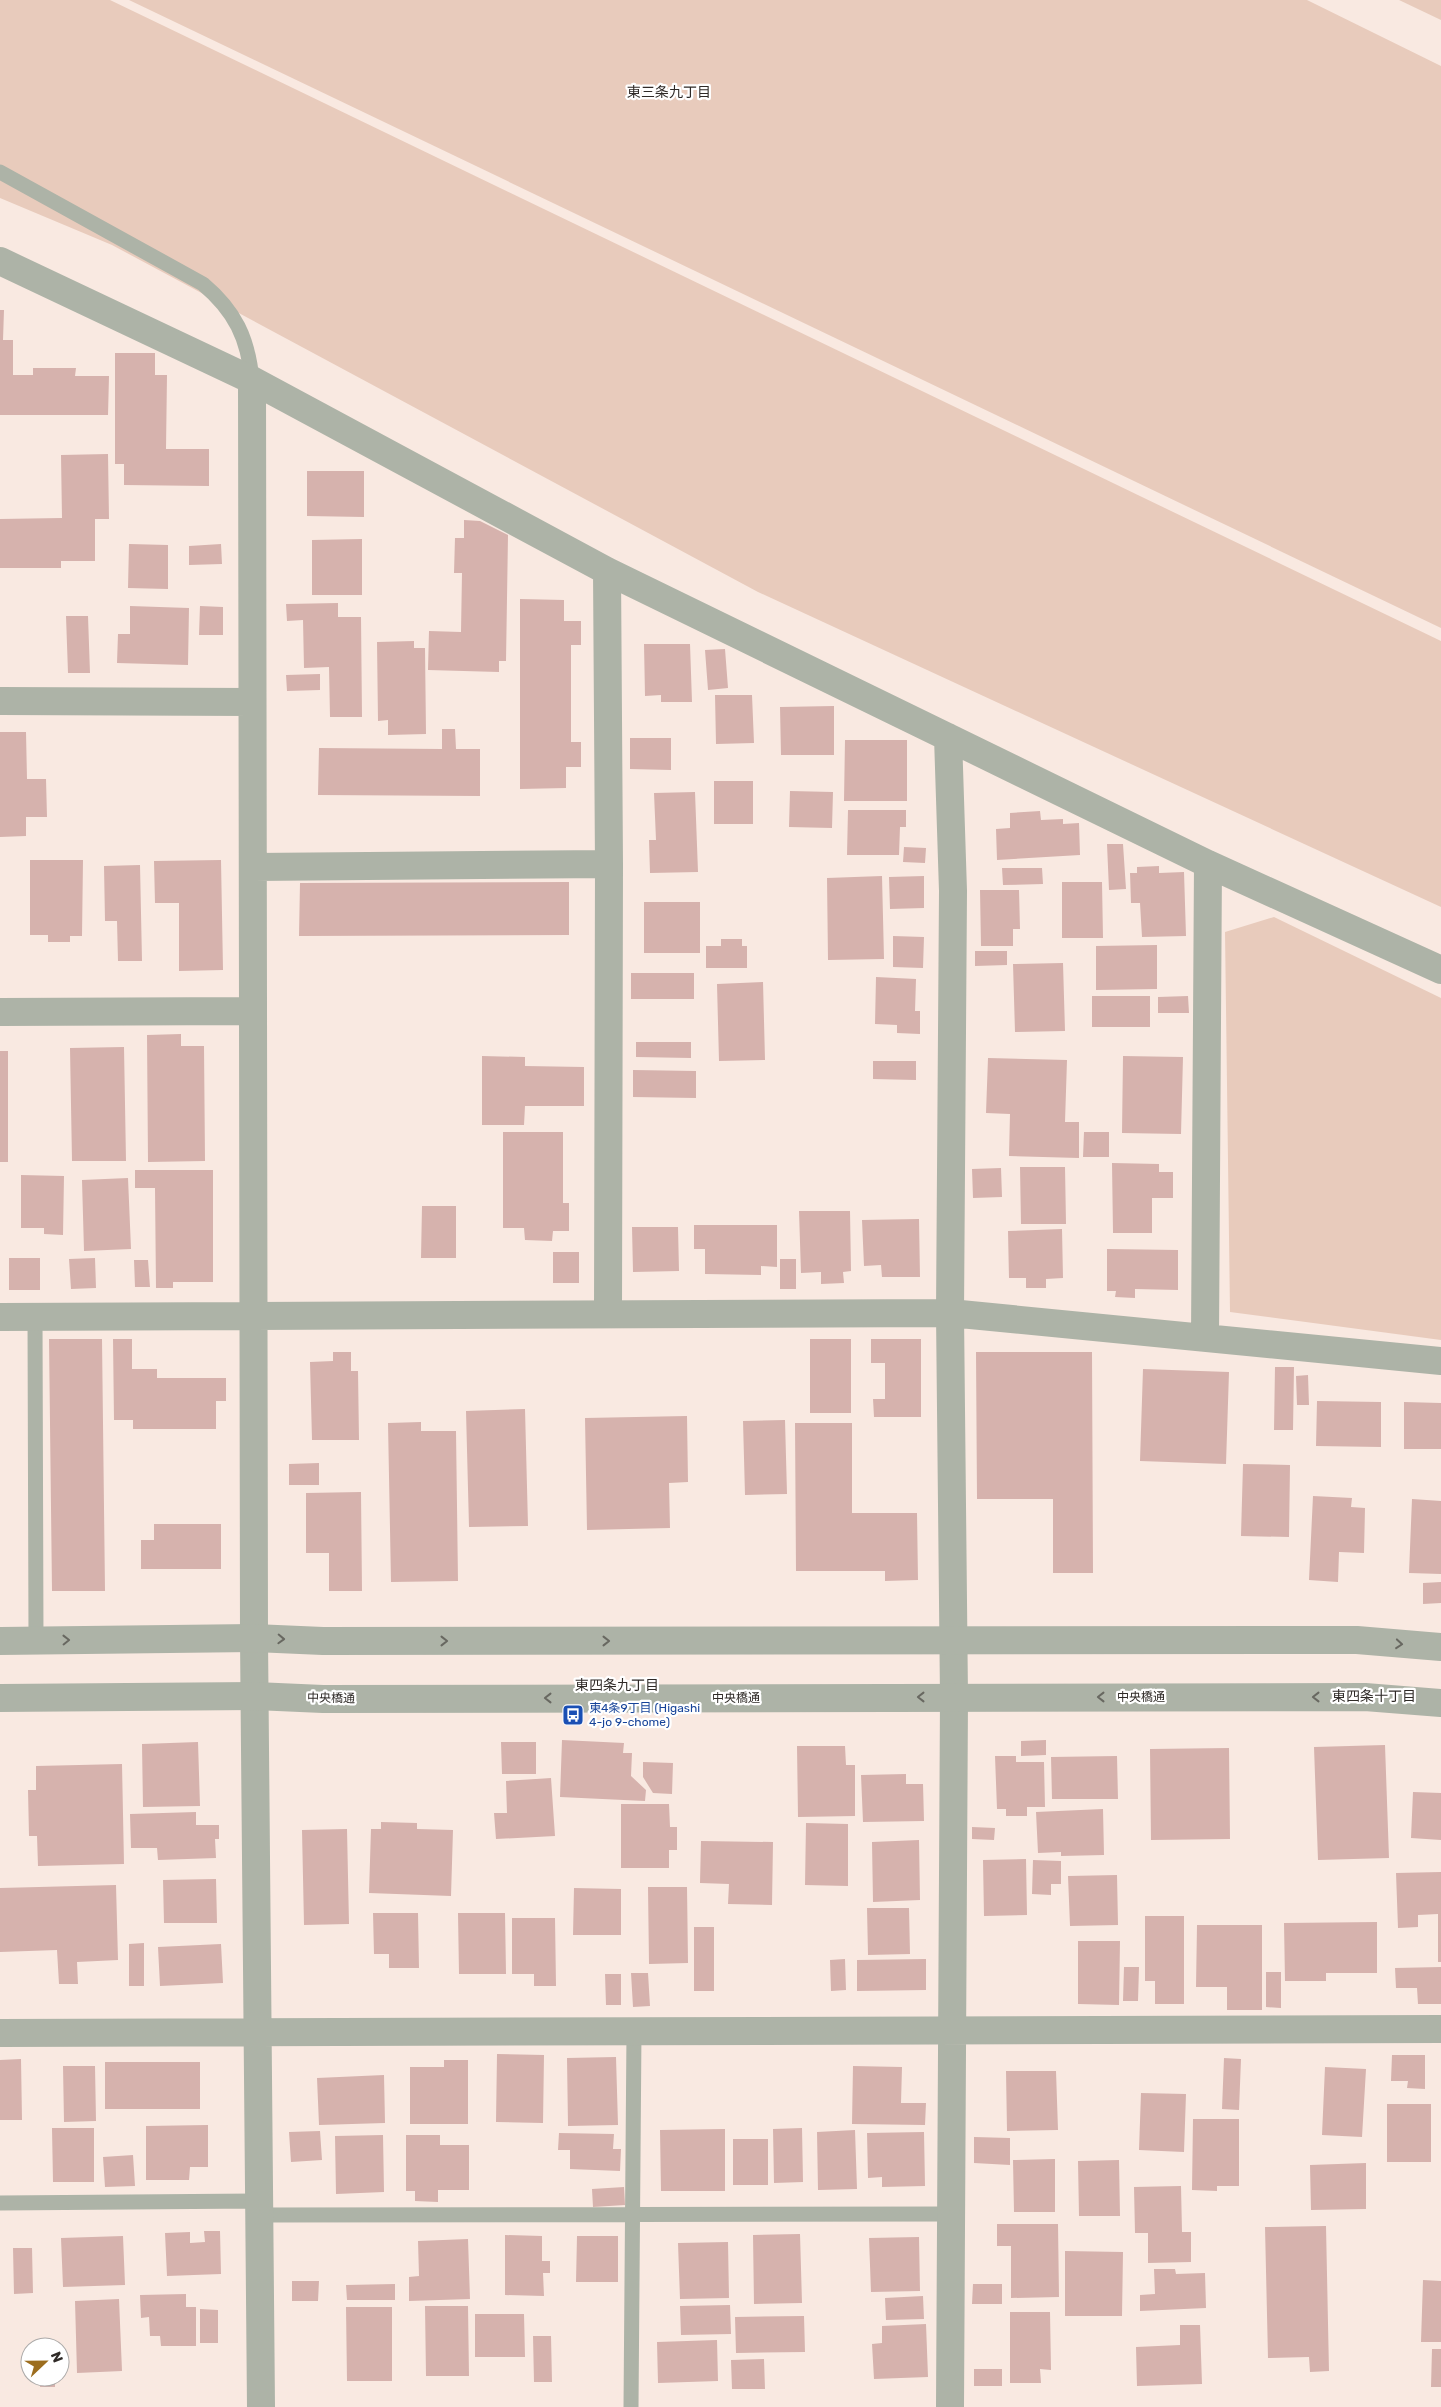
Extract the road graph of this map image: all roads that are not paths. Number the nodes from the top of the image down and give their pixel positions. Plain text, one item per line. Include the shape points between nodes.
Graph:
1 (0, 172) edge
2 (0, 261) edge
3 (252, 380) junction
4 (607, 571) junction
5 (0, 701) edge
6 (252, 702) junction
7 (948, 737) junction
8 (609, 864) junction
9 (1208, 864) junction
10 (254, 867) junction
11 (1441, 970) edge
12 (253, 1011) junction
13 (0, 1012) edge
14 (950, 1312) junction
15 (608, 1314) junction
16 (255, 1315) junction
17 (0, 1317) edge
18 (35, 1317) junction
19 (1205, 1337) junction
20 (1441, 1361) edge
21 (254, 1638) junction
22 (36, 1640) junction
23 (954, 1640) junction
24 (0, 1641) edge
25 (1441, 1647) edge
26 (255, 1696) junction
27 (954, 1697) junction
28 (0, 1698) edge
29 (1441, 1703) edge
30 (1441, 2029) edge
31 (951, 2030) junction
32 (257, 2031) junction
33 (634, 2031) junction
34 (0, 2032) edge
35 (0, 2204) edge
36 (259, 2208) junction
37 (634, 2214) junction
38 (951, 2214) junction
39 (261, 2407) edge
40 (631, 2407) edge
41 (950, 2407) edge

1 - 3 lane via 203,284 220,298 234,315 250,355
2 - 3 street
3 - 4 street
3 - 6 street
4 - 7 street
4 - 8 street
5 - 6 street
6 - 10 street
7 - 9 street
7 - 14 street via 953,891
8 - 10 street
8 - 15 street
9 - 11 street
9 - 19 street
10 - 12 street
12 - 13 street
12 - 16 street
14 - 15 street
14 - 19 street
14 - 23 street
15 - 16 street
16 - 18 street
16 - 21 street
17 - 18 street
18 - 22 lane
19 - 20 street
22 -> 21 street
21 -> 23 street via 323,1641
21 - 26 street
22 - 24 street
23 -> 25 street via 1358,1640
23 - 27 street
27 -> 26 street, 中央橋通
26 - 28 street, 中央橋通
26 - 32 street
29 -> 27 street, 中央橋通 via 1364,1697
27 - 31 street
30 - 31 street
31 - 33 street
31 - 38 street
32 - 33 street
32 - 34 street
32 - 36 street
33 - 37 lane
35 - 36 lane
36 - 37 lane
36 - 39 street
37 - 38 lane
37 - 40 lane
38 - 41 street

